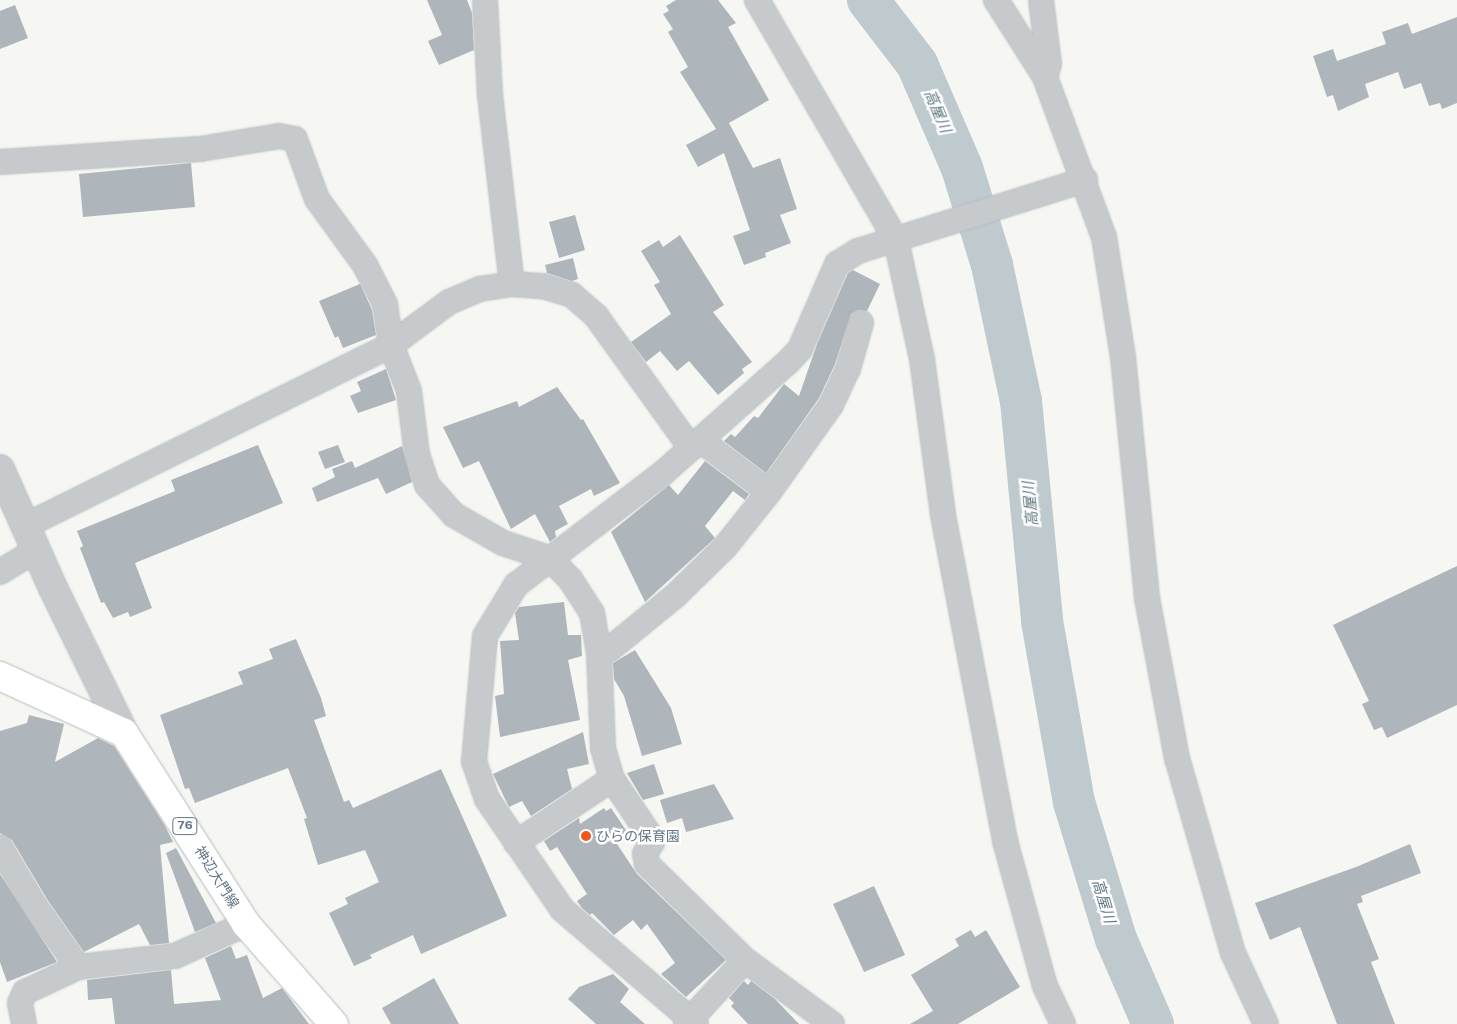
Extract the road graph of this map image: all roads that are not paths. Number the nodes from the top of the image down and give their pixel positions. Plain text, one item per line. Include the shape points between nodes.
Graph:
1 (485, 0) edge
2 (758, 0) edge
3 (996, 0) edge
4 (1041, 0) edge
5 (1045, 77) junction
6 (0, 162) edge
7 (1082, 181) junction
8 (901, 239) junction
9 (512, 284) junction
10 (861, 323) dead end
11 (391, 345) junction
12 (696, 444) junction
13 (0, 469) edge
14 (769, 492) junction
15 (30, 538) junction
16 (548, 558) junction
17 (0, 572) edge
18 (599, 652) junction
19 (0, 676) edge
20 (124, 732) junction
21 (612, 780) junction
22 (516, 843) junction
23 (0, 847) edge
24 (246, 924) junction
25 (745, 960) junction
26 (78, 967) junction
27 (690, 1022) edge
28 (24, 1024) edge
29 (334, 1024) edge
30 (832, 1024) edge
31 (1063, 1024) edge
32 (1266, 1024) edge

1 - 9 street via 490,95
2 - 8 street
3 - 5 street
4 - 5 street via 1049,64
5 - 7 street
6 - 11 street via 200,149 279,136 295,139 317,199 365,265 385,304
7 - 8 street
7 - 32 street via 1104,237 1123,357 1147,598 1177,758 1233,953
8 - 12 street via 858,251 836,264 800,349
8 - 31 street via 922,359 943,515 1005,841 1045,986
9 - 11 street via 480,289 449,302
9 - 12 street via 543,286 572,295 596,316
10 - 14 street via 848,369 831,405
11 - 15 street
11 - 16 street via 409,391 417,454 427,485 454,515 503,543
12 - 14 street
12 - 16 street via 663,473
13 - 15 street
14 - 18 street via 725,547 676,595 610,649
15 - 17 street
15 - 20 street
16 - 18 street via 570,579 592,613
16 - 22 street via 516,585 485,636 474,762 486,798
18 - 21 street via 603,748
19 - 20 main road
20 - 24 main road, 神辺大門線 / 76
21 - 22 street
21 - 25 street via 650,834 652,842 645,854 648,864
22 - 27 street via 562,909
23 - 26 street via 40,914
24 - 26 street via 175,956
24 - 29 main road, 神辺大門線 / 76
25 - 27 street
25 - 30 street
26 - 28 street via 24,992 20,1003

